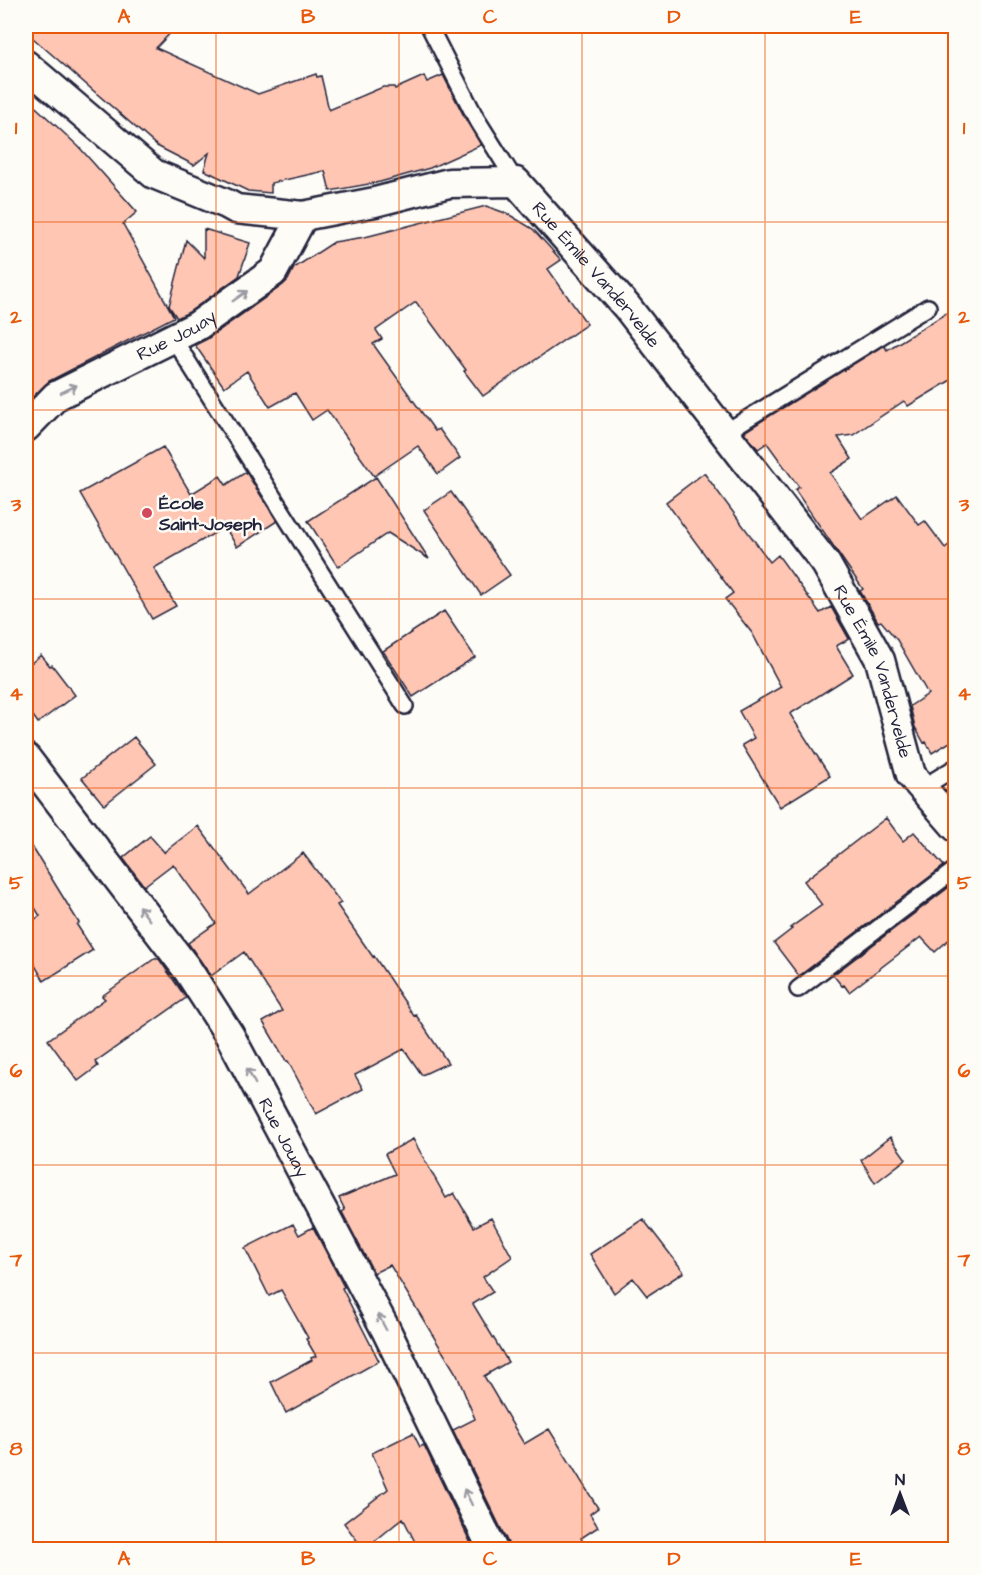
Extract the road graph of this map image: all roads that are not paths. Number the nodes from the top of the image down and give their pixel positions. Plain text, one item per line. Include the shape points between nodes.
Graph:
1 (429, 26) edge
2 (26, 64) edge
3 (516, 182) junction
4 (303, 216) junction
5 (928, 307) dead end
6 (173, 338) junction
7 (26, 427) edge
8 (724, 433) junction
9 (405, 706) dead end
10 (26, 758) edge
11 (956, 767) edge
12 (922, 788) junction
13 (956, 827) edge
14 (956, 869) edge
15 (798, 989) dead end
16 (493, 1550) edge

1 - 3 lane via 476,118
2 - 4 street via 154,174 236,209
3 - 4 street via 449,183
3 - 8 street, Rue Émile Vandervelde via 627,307
6 -> 4 street, Rue Jouay via 197,326 273,272
5 - 8 lane
7 -> 6 street, Rue Jouay via 56,396
6 - 9 lane
8 - 12 street, Rue Émile Vandervelde via 826,564 880,660 911,775
16 -> 10 street, Rue Jouay via 386,1330 230,1036 187,969
11 - 12 lane
12 - 13 street, Rue Émile Vandervelde
14 - 15 lane

